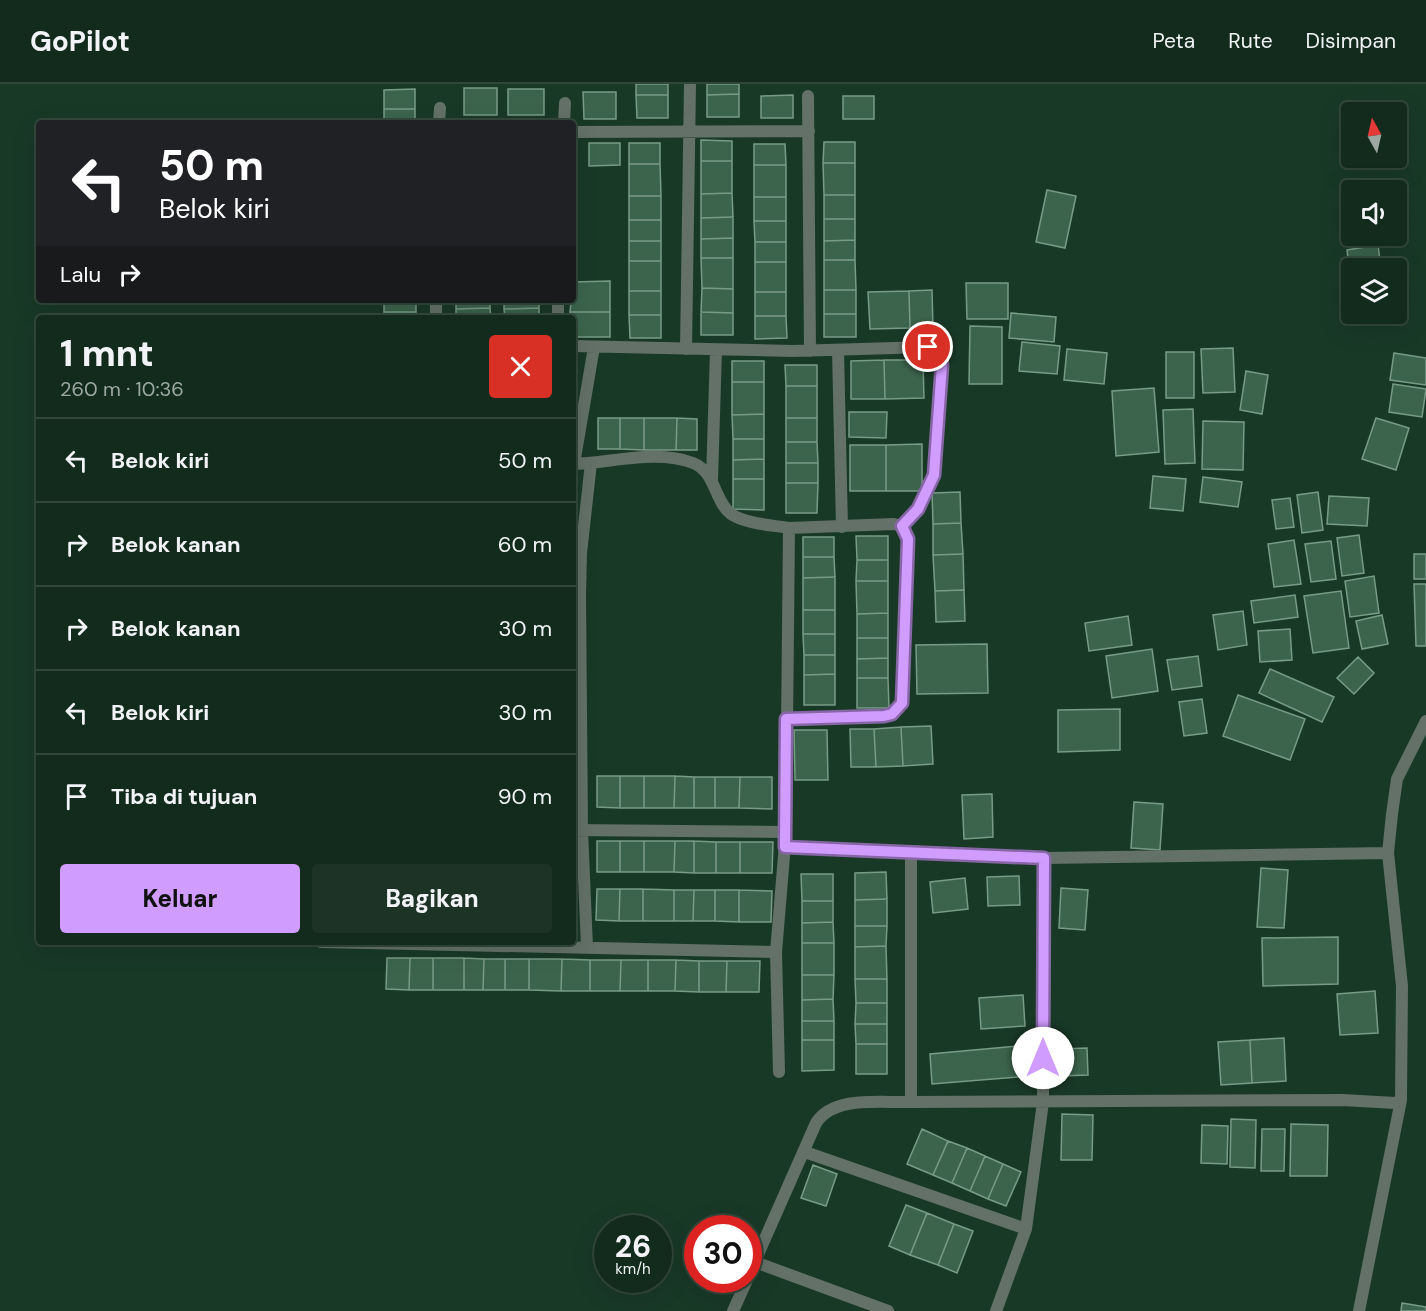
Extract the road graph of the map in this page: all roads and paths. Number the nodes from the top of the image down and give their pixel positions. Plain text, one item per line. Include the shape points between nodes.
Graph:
1 (690, 84) edge
2 (808, 96) dead end
3 (565, 103) dead end
4 (440, 108) dead end
5 (440, 120) edge
6 (564, 120) edge
7 (809, 131) junction
8 (576, 132) edge
9 (688, 132) junction
10 (576, 346) edge
11 (594, 347) junction
12 (686, 349) junction
13 (716, 350) junction
14 (838, 350) junction
15 (810, 351) junction
16 (576, 452) edge
17 (576, 464) edge
18 (591, 464) junction
19 (712, 478) junction
20 (902, 526) junction
21 (789, 528) junction
22 (843, 528) junction
23 (577, 595) edge
24 (577, 706) edge
25 (786, 719) junction
26 (1426, 721) edge
27 (578, 830) edge
28 (786, 832) junction
29 (785, 847) junction
30 (1388, 853) junction
31 (911, 854) junction
32 (1044, 858) junction
33 (478, 945) edge
34 (587, 947) junction
35 (776, 952) junction
36 (779, 1072) dead end
37 (1401, 1100) junction
38 (911, 1102) junction
39 (1043, 1102) junction
40 (805, 1152) junction
41 (1026, 1228) junction
42 (762, 1247) edge
43 (762, 1265) edge
44 (741, 1293) edge
45 (733, 1311) edge
46 (888, 1311) edge
47 (996, 1311) edge
48 (1359, 1311) edge

1 - 9 street
2 - 7 street
3 - 6 street
4 - 5 street
7 - 9 street
7 - 15 street
8 - 9 street
9 - 12 street
10 - 11 street
11 - 12 street
11 - 16 street
12 - 13 street
13 - 15 street
13 - 19 street
14 - 15 street
14 - 20 street via 928,347 942,365 934,475 918,509
14 - 22 street
17 - 18 street
18 - 19 street via 672,458 695,463
18 - 23 street
19 - 21 street via 730,513
20 - 22 street
20 - 25 street via 908,539 902,703 884,716
21 - 22 street
21 - 25 street
23 - 24 street
24 - 27 street
25 - 28 street
26 - 30 street via 1397,779
27 - 28 street
27 - 34 street
28 - 29 street
29 - 31 street
29 - 35 street
30 - 32 street
30 - 37 street via 1402,986
31 - 32 street
31 - 38 street
32 - 39 street
33 - 34 street
34 - 35 street
35 - 36 street
37 - 39 street via 1395,1104 1342,1100
37 - 48 street
38 - 39 street
38 - 40 street via 833,1107 820,1117
39 - 41 street
40 - 41 street
40 - 42 street
41 - 47 street
43 - 46 street
44 - 45 street

